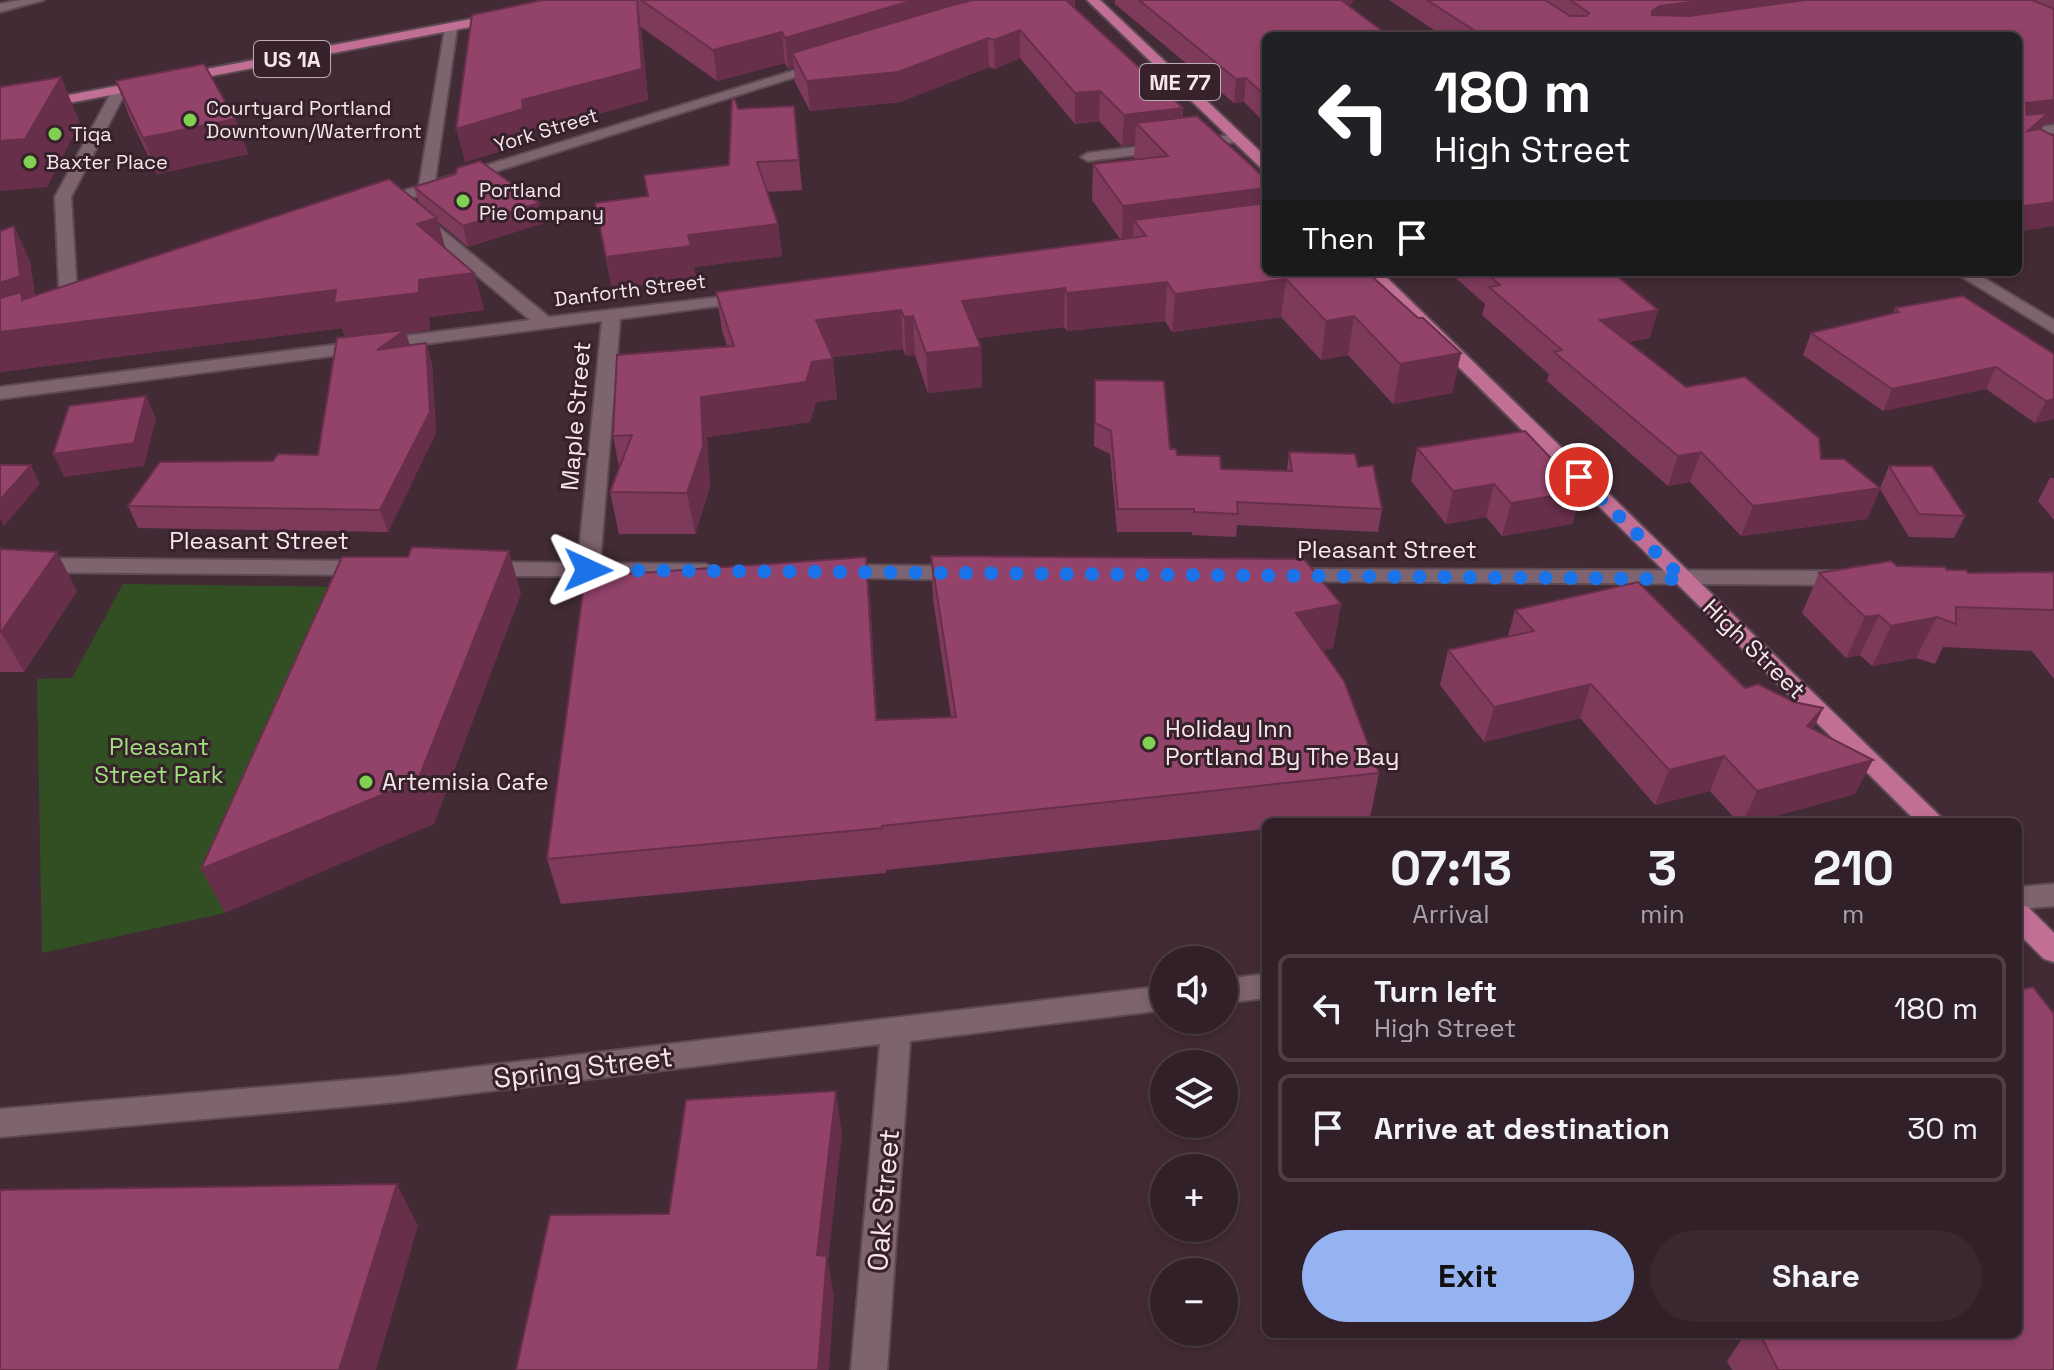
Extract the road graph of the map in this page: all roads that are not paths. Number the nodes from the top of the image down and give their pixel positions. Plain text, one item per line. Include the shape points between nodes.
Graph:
1 (38, 0) edge
2 (1093, 0) edge
3 (0, 8) edge
4 (520, 13) edge
5 (451, 28) junction
6 (835, 63) edge
7 (119, 91) junction
8 (0, 112) edge
9 (2054, 129) edge
10 (2022, 133) edge
11 (1239, 138) junction
12 (1088, 157) dead end
13 (1262, 161) edge
14 (426, 188) junction
15 (395, 198) junction
16 (365, 208) edge
17 (1375, 276) edge
18 (1969, 276) edge
19 (766, 295) edge
20 (69, 310) edge
21 (611, 315) junction
22 (545, 323) junction
23 (2054, 328) edge
24 (0, 393) edge
25 (0, 565) edge
26 (390, 568) edge
27 (466, 569) edge
28 (588, 570) junction
29 (732, 571) edge
30 (812, 572) edge
31 (986, 573) edge
32 (1268, 575) edge
33 (1867, 578) edge
34 (1683, 579) junction
35 (1929, 818) edge
36 (2054, 895) edge
37 (2022, 898) edge
38 (2022, 919) edge
39 (2054, 951) edge
40 (1262, 986) edge
41 (1238, 989) edge
42 (1150, 1000) edge
43 (896, 1029) junction
44 (0, 1123) edge
45 (869, 1370) edge

1 - 3 street
2 - 11 main road, ME 77
4 - 5 main road, US 1A
5 - 7 main road, US 1A
5 - 14 street
6 - 14 street, York Street
7 - 8 main road, US 1A
7 - 20 street via 63,197
9 - 10 street
11 - 12 street
11 - 13 main road, ME 77
14 - 15 street, York Street
15 - 16 street, York Street
15 - 22 street, Maple Street
17 - 34 main road, High Street
18 - 23 street
19 - 21 street, Danforth Street
21 - 22 street, Danforth Street
21 - 28 street, Maple Street
22 - 24 street, Danforth Street
25 - 26 street, Pleasant Street
27 - 28 street
28 - 29 street
30 - 31 street
32 - 34 street, Pleasant Street
33 - 34 street, Pleasant Street
34 - 35 main road, High Street
36 - 37 street
38 - 39 main road
40 - 41 street
42 - 43 street, Spring Street
43 - 44 street, Spring Street via 398,1089
43 - 45 street, Oak Street

